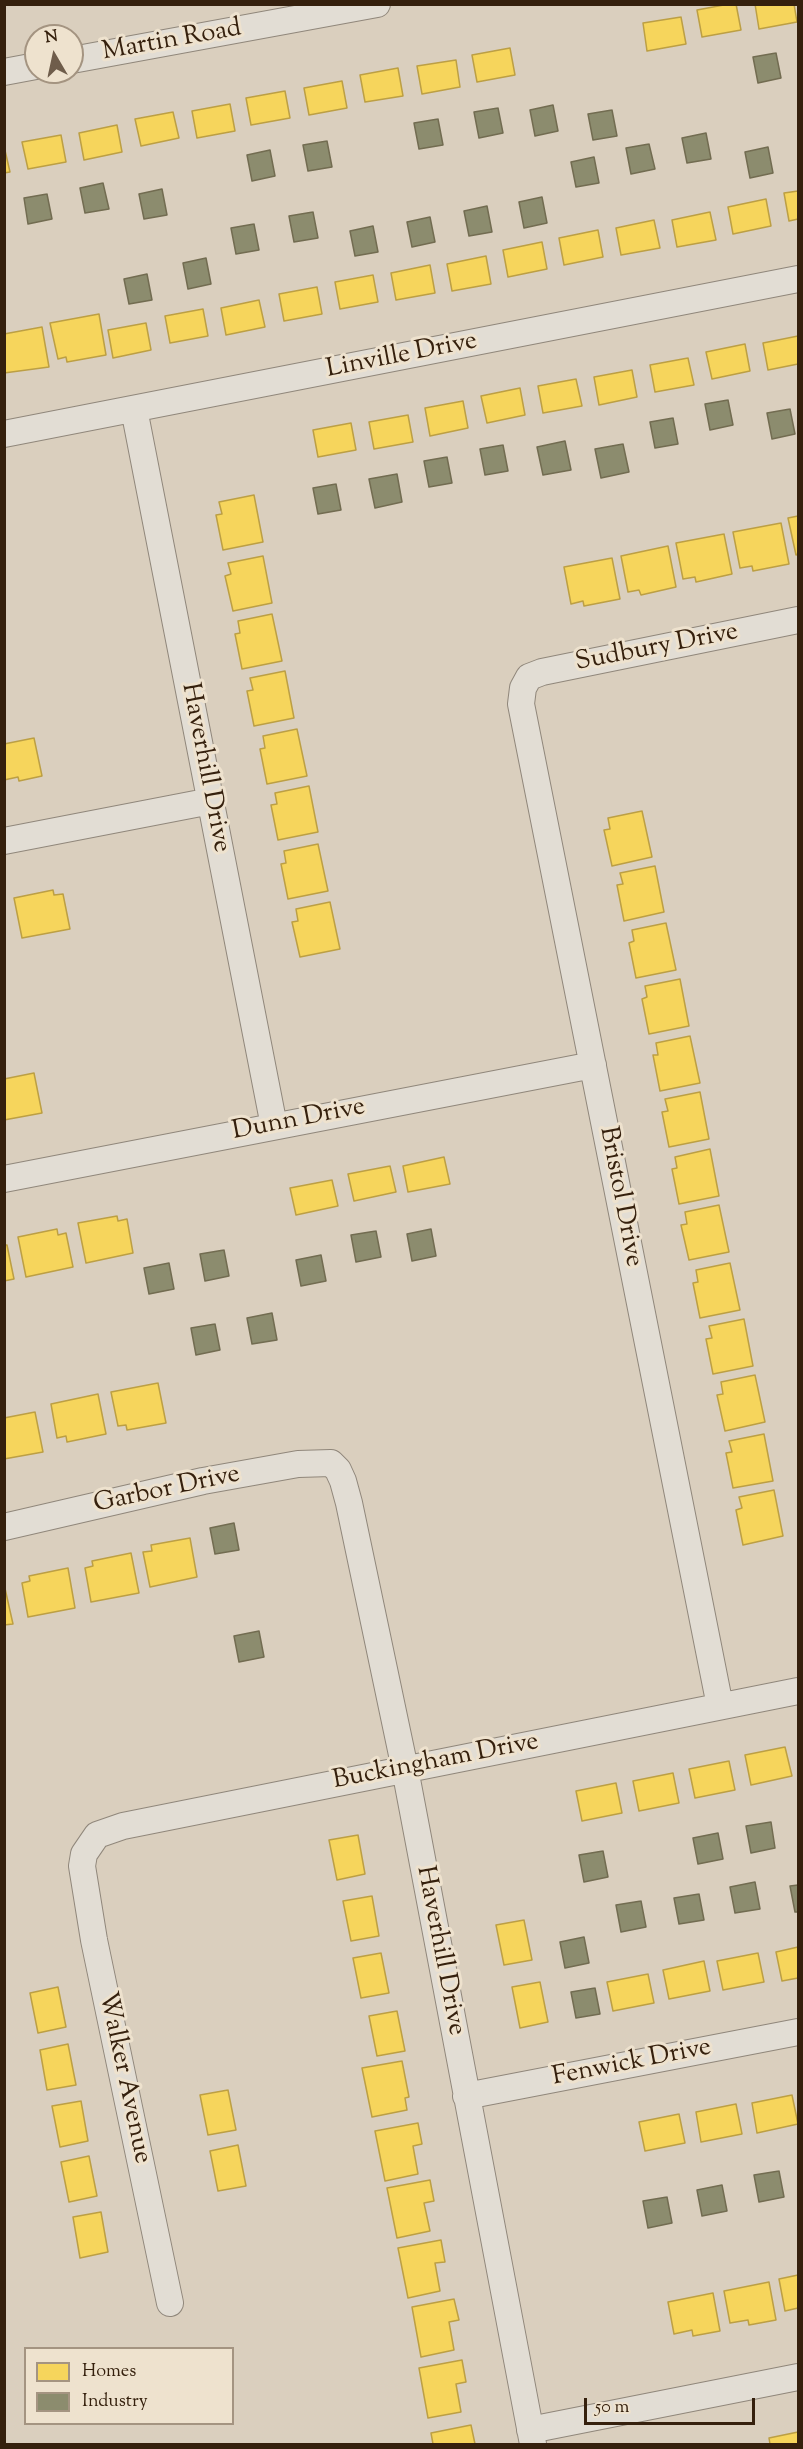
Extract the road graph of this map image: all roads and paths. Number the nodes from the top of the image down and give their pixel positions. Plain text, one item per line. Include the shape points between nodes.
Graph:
1 (377, 4) edge
2 (84, 58) edge
3 (24, 68) edge
4 (4, 72) edge
5 (798, 279) edge
6 (134, 409) junction
7 (4, 434) edge
8 (798, 620) edge
9 (523, 688) joint
10 (211, 801) junction
11 (4, 841) edge
12 (593, 1065) junction
13 (274, 1126) junction
14 (4, 1179) edge
15 (331, 1462) joint
16 (4, 1527) edge
17 (798, 1691) edge
18 (720, 1706) junction
19 (405, 1769) junction
20 (84, 1854) joint
21 (798, 2032) edge
22 (466, 2096) junction
23 (170, 2303) dead end
24 (798, 2377) edge
25 (532, 2437) edge

1 - 2 street, Martin Road
3 - 4 street
5 - 6 street, Linville Drive
6 - 7 street, Linville Drive
6 - 10 street, Haverhill Drive
8 - 9 street, Sudbury Drive via 542,672 530,677
9 - 12 street, Bristol Drive via 521,704
10 - 11 street
10 - 13 street, Haverhill Drive
12 - 13 street, Dunn Drive
12 - 18 street, Bristol Drive
13 - 14 street, Dunn Drive
15 - 16 street, Garbor Drive via 203,1481
15 - 19 street, Haverhill Drive via 343,1481 349,1503
17 - 18 street, Buckingham Drive
18 - 19 street, Buckingham Drive
19 - 20 street, Buckingham Drive via 123,1826 97,1835
19 - 22 street, Haverhill Drive
20 - 23 street, Walker Avenue via 82,1866 94,1940
21 - 22 street, Fenwick Drive
22 - 25 street, Haverhill Drive
24 - 25 street

